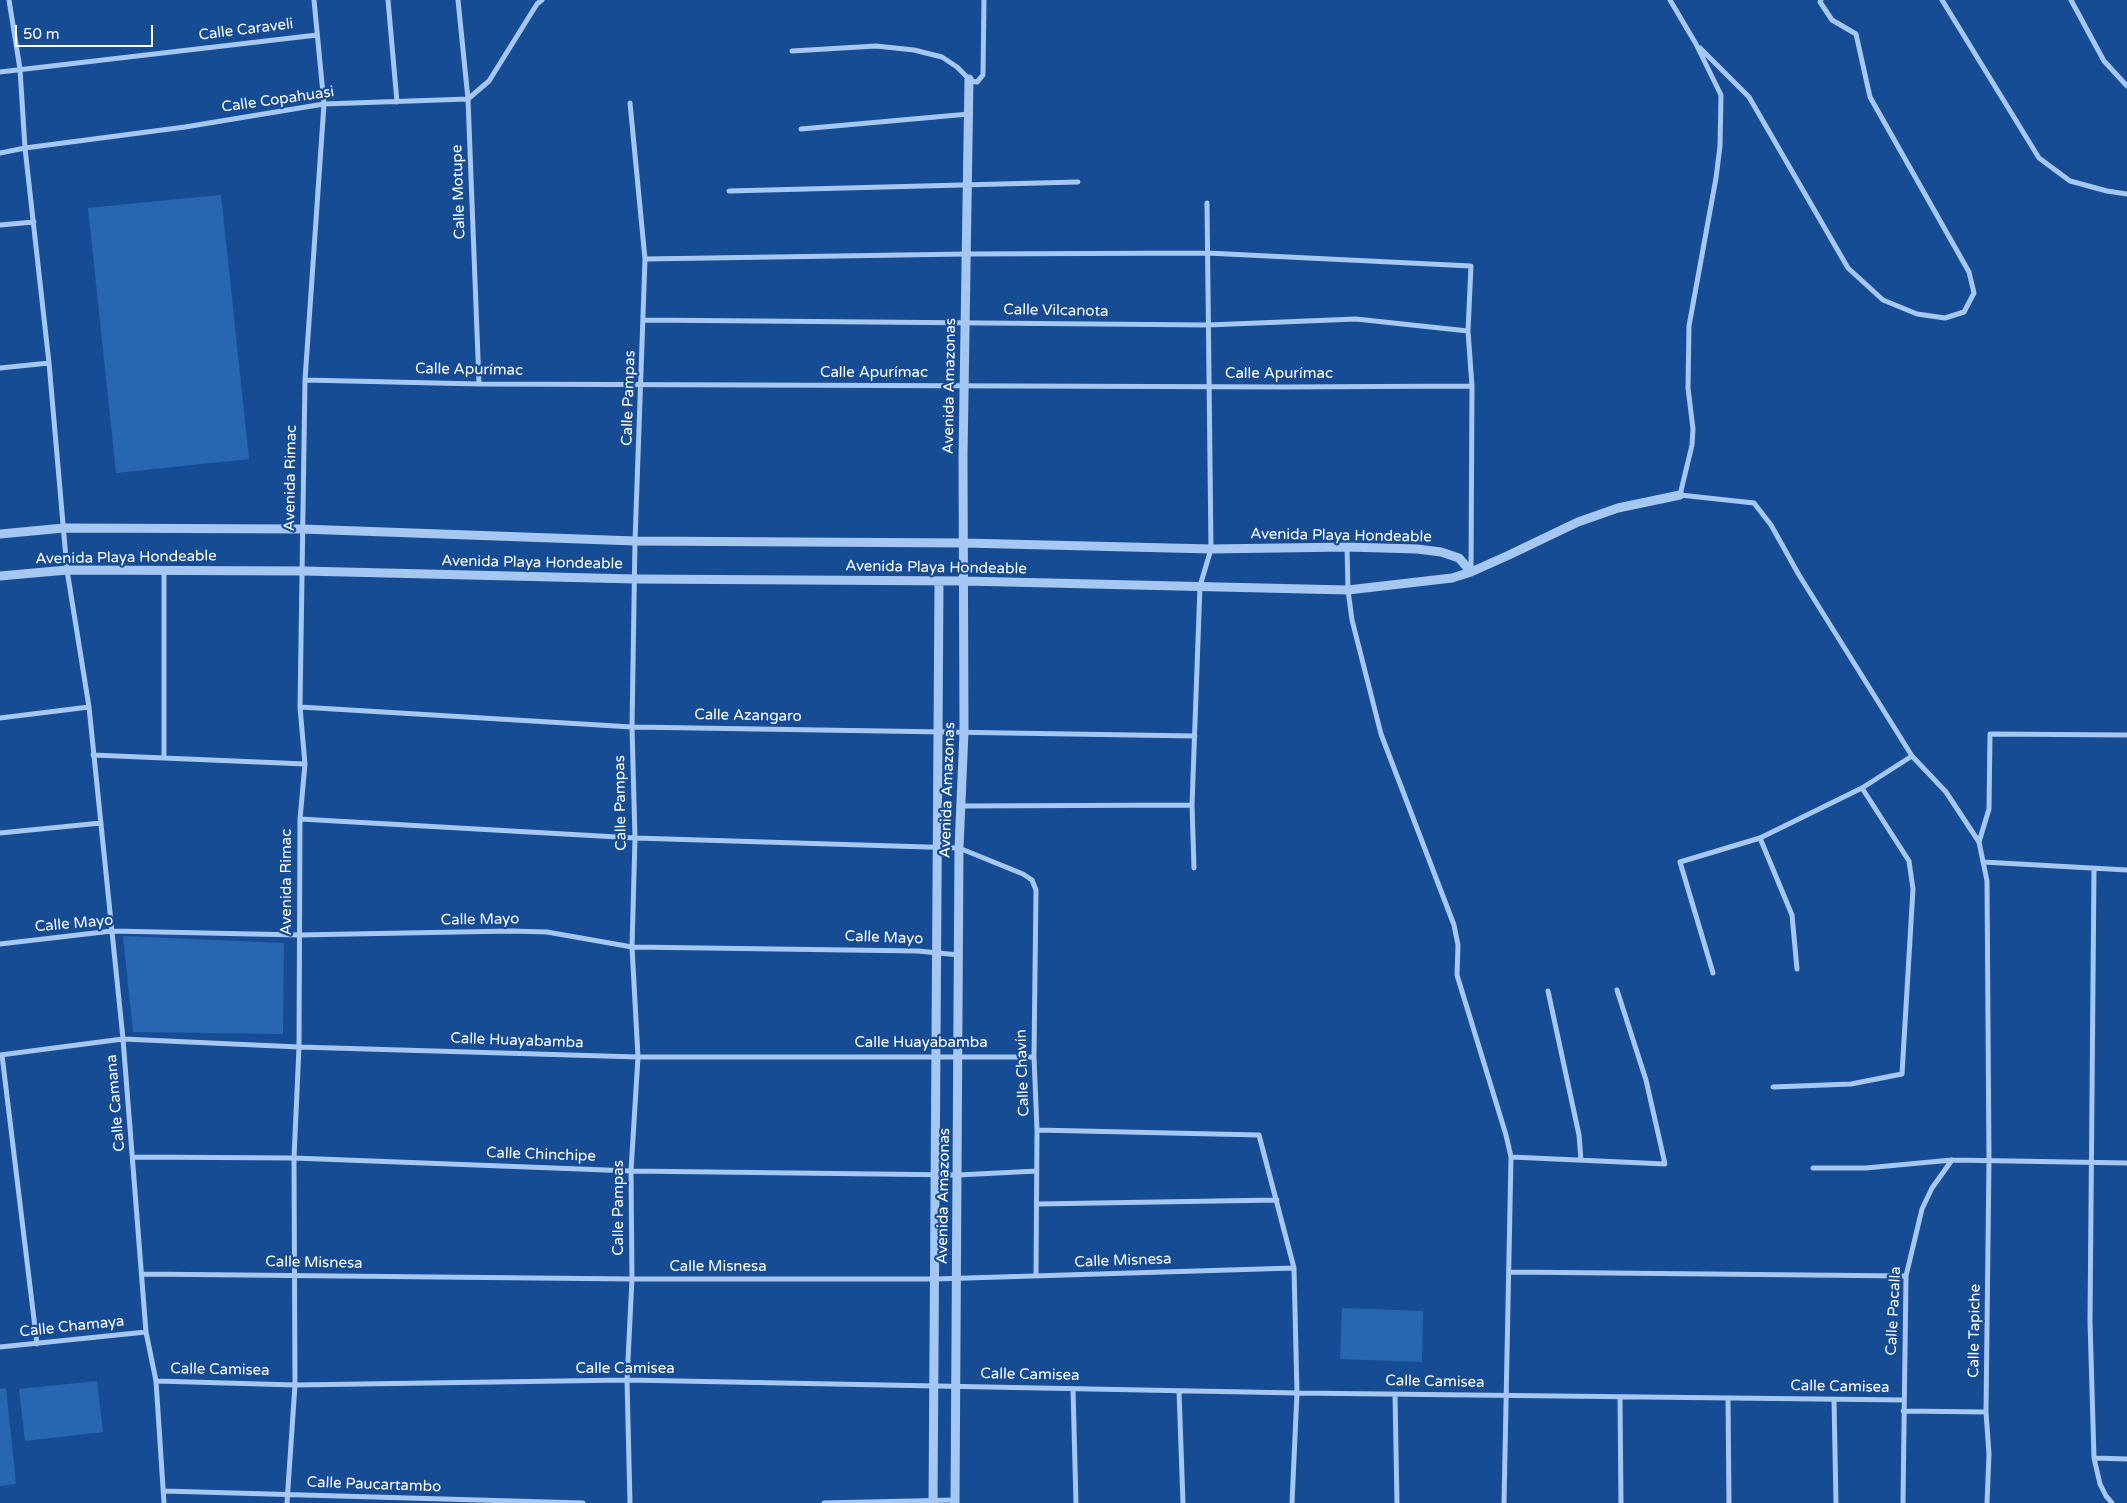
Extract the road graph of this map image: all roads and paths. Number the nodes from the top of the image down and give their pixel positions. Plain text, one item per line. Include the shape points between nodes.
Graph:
1 (9, 0) edge
2 (314, 0) edge
3 (388, 0) edge
4 (458, 0) edge
5 (542, 0) edge
6 (984, 0) edge
7 (1670, 0) edge
8 (1821, 0) edge
9 (1942, 0) edge
10 (2071, 0) edge
11 (536, 2) edge
12 (317, 34) junction
13 (1696, 44) junction
14 (792, 51) dead end
15 (20, 70) junction
16 (0, 72) edge
17 (969, 79) junction
18 (2127, 86) edge
19 (468, 98) junction
20 (397, 102) junction
21 (324, 104) junction
22 (630, 104) dead end
23 (969, 114) junction
24 (801, 129) dead end
25 (25, 148) junction
26 (0, 153) edge
27 (1078, 182) dead end
28 (967, 184) junction
29 (728, 191) dead end
30 (2127, 194) edge
31 (1207, 203) dead end
32 (34, 222) junction
33 (0, 225) edge
34 (1207, 253) junction
35 (966, 254) junction
36 (645, 259) junction
37 (644, 320) junction
38 (965, 323) junction
39 (1208, 325) junction
40 (1468, 331) junction
41 (48, 363) junction
42 (0, 368) edge
43 (305, 380) junction
44 (479, 384) junction
45 (642, 384) junction
46 (964, 386) junction
47 (1472, 386) junction
48 (1208, 387) junction
49 (1680, 495) junction
50 (64, 528) junction
51 (302, 528) junction
52 (0, 534) edge
53 (635, 541) junction
54 (964, 542) junction
55 (1347, 547) junction
56 (1211, 549) junction
57 (67, 570) junction
58 (164, 571) junction
59 (303, 572) junction
60 (1471, 572) junction
61 (0, 576) edge
62 (634, 579) junction
63 (939, 581) junction
64 (964, 581) junction
65 (1200, 586) junction
66 (1348, 590) junction
67 (89, 707) junction
68 (300, 707) junction
69 (0, 718) edge
70 (632, 727) junction
71 (938, 731) junction
72 (964, 732) junction
73 (2127, 735) edge
74 (1195, 736) junction
75 (93, 755) junction
76 (1912, 756) junction
77 (164, 758) junction
78 (305, 764) junction
79 (1862, 788) junction
80 (1192, 805) junction
81 (961, 806) junction
82 (300, 819) junction
83 (101, 823) junction
84 (0, 833) edge
85 (635, 838) junction
86 (1760, 838) junction
87 (1979, 842) junction
88 (937, 847) junction
89 (959, 848) junction
90 (1983, 862) junction
91 (1194, 868) dead end
92 (2094, 869) junction
93 (2127, 870) edge
94 (112, 932) junction
95 (300, 935) junction
96 (0, 944) edge
97 (632, 947) junction
98 (937, 953) junction
99 (960, 956) junction
100 (1797, 968) dead end
101 (1713, 973) dead end
102 (1617, 990) dead end
103 (1548, 991) dead end
104 (123, 1040) junction
105 (299, 1047) junction
106 (1, 1055) edge
107 (959, 1055) junction
108 (638, 1056) junction
109 (936, 1056) junction
110 (1034, 1057) junction
111 (1773, 1087) dead end
112 (1037, 1130) junction
113 (133, 1157) junction
114 (1511, 1157) junction
115 (294, 1158) junction
116 (1581, 1160) junction
117 (1952, 1160) junction
118 (1989, 1160) junction
119 (2092, 1162) junction
120 (2127, 1163) edge
121 (1813, 1168) dead end
122 (1037, 1171) junction
123 (631, 1172) junction
124 (935, 1174) junction
125 (958, 1175) junction
126 (1277, 1200) junction
127 (1037, 1204) junction
128 (1294, 1268) junction
129 (1510, 1272) junction
130 (142, 1274) junction
131 (294, 1276) junction
132 (1036, 1276) junction
133 (1906, 1276) junction
134 (632, 1279) junction
135 (934, 1279) junction
136 (957, 1279) junction
137 (146, 1332) junction
138 (37, 1344) junction
139 (0, 1347) edge
140 (626, 1380) junction
141 (156, 1381) junction
142 (294, 1385) junction
143 (934, 1386) junction
144 (956, 1386) junction
145 (1073, 1389) junction
146 (1179, 1391) junction
147 (1297, 1394) junction
148 (1395, 1394) junction
149 (1506, 1396) junction
150 (1620, 1397) junction
151 (1728, 1398) junction
152 (1834, 1399) junction
153 (1904, 1400) junction
154 (1904, 1411) junction
155 (1986, 1412) junction
156 (2094, 1458) junction
157 (2127, 1459) edge
158 (164, 1491) junction
159 (287, 1495) junction
160 (933, 1502) edge
161 (955, 1502) edge
162 (164, 1503) edge
163 (287, 1503) edge
164 (583, 1503) edge
165 (630, 1503) edge
166 (824, 1503) edge
167 (1076, 1503) edge
168 (1183, 1503) edge
169 (1292, 1503) edge
170 (1397, 1503) edge
171 (1504, 1503) edge
172 (1621, 1503) edge
173 (1729, 1503) edge
174 (1836, 1503) edge
175 (1903, 1503) edge
176 (1987, 1503) edge
177 (2112, 1503) edge

1 - 15 street, Calle Camana
2 - 12 street, Avenida Rimac
3 - 20 street
4 - 19 street, Calle Motupe
5 - 11 street
6 - 17 street via 983,75 977,82
7 - 13 street
8 - 13 street via 1832,20 1856,34 1870,96 1969,272 1974,293 1964,312 1945,318 1917,314 1883,300 1848,268 1749,97
9 - 30 street via 2039,158 2070,181
10 - 18 street via 2104,61
11 - 19 street via 489,81
12 - 15 street, Calle Caraveli
12 - 21 street, Avenida Rimac
13 - 49 street via 1721,95 1720,146 1689,326 1688,388 1693,429
14 - 17 street via 876,46 914,50 942,57
15 - 16 street, Calle Caraveli
15 - 25 street, Calle Camana
17 - 23 street, Avenida Amazonas
19 - 20 street, Calle Copahuasi
19 - 44 street, Calle Motupe
20 - 21 street, Calle Copahuasi
21 - 25 street, Calle Copahuasi via 185,127
21 - 43 street, Avenida Rimac
22 - 36 street, Calle Pampas
23 - 24 street
23 - 28 street, Avenida Amazonas
25 - 26 street, Calle Copahuasi
25 - 32 street, Calle Camana
27 - 28 street
28 - 29 street
28 - 35 street, Avenida Amazonas
31 - 34 street
32 - 33 street
32 - 41 street, Calle Camana
34 - 35 street
34 - 39 street
34 - 40 street via 1471,266
35 - 36 street
35 - 38 street, Avenida Amazonas
36 - 37 street, Calle Pampas
37 - 38 street, Calle Vilcanota
37 - 45 street, Calle Pampas
38 - 39 street, Calle Vilcanota
38 - 46 street, Avenida Amazonas
39 - 40 street, Calle Vilcanota via 1374,320
39 - 48 street
40 - 47 street
41 - 42 street
41 - 50 street, Calle Camana
43 - 44 street, Calle Apurímac
43 - 51 street, Avenida Rimac
44 - 45 street, Calle Apurímac
45 - 46 street, Calle Apurímac
45 - 53 street, Calle Pampas
46 - 48 street, Calle Apurímac
46 - 54 street, Avenida Amazonas
47 - 48 street, Calle Apurímac
47 - 60 street
48 - 56 street
49 - 60 street via 1618,508 1578,522
49 - 76 street via 1754,503 1771,525
50 - 51 street, Avenida Playa Hondeable
50 - 52 street, Avenida Playa Hondeable
50 - 57 street, Calle Camana
51 - 53 street, Avenida Playa Hondeable
51 - 59 street, Avenida Rimac
53 - 54 street, Avenida Playa Hondeable
53 - 62 street, Calle Pampas
54 - 56 street, Avenida Playa Hondeable
54 - 64 street, Avenida Amazonas
55 - 56 street, Avenida Playa Hondeable
55 - 60 street, Avenida Playa Hondeable via 1441,552 1459,558
55 - 66 street
56 - 65 street
57 - 58 street, Avenida Playa Hondeable
57 - 61 street, Avenida Playa Hondeable
57 - 67 street, Calle Camana
58 - 59 street, Avenida Playa Hondeable
58 - 77 street
59 - 62 street, Avenida Playa Hondeable
59 - 68 street, Avenida Rimac
60 - 66 street, Avenida Playa Hondeable via 1427,583
62 - 63 street, Avenida Playa Hondeable
62 - 70 street, Calle Pampas
63 - 64 street, Avenida Playa Hondeable
63 - 71 street, Avenida Amazonas
64 - 65 street, Avenida Playa Hondeable
64 - 72 street, Avenida Amazonas
65 - 66 street, Avenida Playa Hondeable
65 - 74 street
66 - 114 street via 1352,620 1381,734 1454,925 1458,975
67 - 69 street
67 - 75 street, Calle Camana
68 - 70 street, Calle Azangaro
68 - 78 street, Avenida Rimac
70 - 71 street, Calle Azangaro
70 - 85 street, Calle Pampas
71 - 72 street, Calle Azangaro
71 - 88 street, Avenida Amazonas
72 - 74 street, Calle Azangaro
72 - 81 street, Avenida Amazonas
73 - 87 street via 1990,734 1989,809
74 - 80 street
75 - 77 street
75 - 83 street, Calle Camana
76 - 79 street
76 - 87 street via 1946,792
77 - 78 street
78 - 82 street, Avenida Rimac
79 - 86 street
79 - 111 street via 1909,860 1913,889 1902,1074 1851,1084
80 - 81 street
80 - 91 street
81 - 89 street, Avenida Amazonas
82 - 85 street
82 - 95 street, Avenida Rimac
83 - 84 street
83 - 94 street, Calle Camana
85 - 88 street
85 - 97 street, Calle Pampas
86 - 100 street via 1792,915
86 - 101 street via 1680,862
87 - 90 street, Calle Tapiche
88 - 89 street
88 - 98 street, Avenida Amazonas
89 - 99 street, Avenida Amazonas
89 - 110 street, Calle Chavín via 1023,874 1032,880 1036,890
90 - 92 street
90 - 118 street, Calle Tapiche via 1987,881
92 - 93 street
92 - 119 street
94 - 95 street, Calle Mayo
94 - 96 street, Calle Mayo
94 - 104 street, Calle Camana
95 - 97 street, Calle Mayo via 547,932
95 - 105 street, Avenida Rimac
97 - 98 street, Calle Mayo
97 - 108 street, Calle Pampas
98 - 99 street, Calle Mayo
98 - 109 street, Avenida Amazonas
99 - 107 street, Avenida Amazonas
102 - 116 street via 1646,1080 1665,1164
103 - 116 street via 1579,1135
104 - 105 street, Calle Huayabamba
104 - 106 street, Calle Huayabamba
104 - 113 street, Calle Camana
105 - 108 street, Calle Huayabamba
105 - 115 street, Avenida Rimac
106 - 138 street
107 - 109 street, Calle Huayabamba
107 - 110 street, Calle Huayabamba
107 - 125 street, Avenida Amazonas
108 - 109 street, Calle Huayabamba
108 - 123 street, Calle Pampas
109 - 124 street, Avenida Amazonas
110 - 112 street, Calle Chavín
112 - 122 street, Calle Chavín
112 - 126 street via 1260,1135
113 - 115 street, Calle Chinchipe
113 - 130 street, Calle Camana
114 - 116 street
114 - 129 street
115 - 123 street, Calle Chinchipe
115 - 131 street, Avenida Rimac
117 - 118 street
117 - 121 street via 1866,1168
117 - 133 street, Calle Pacalla via 1922,1209
118 - 119 street
118 - 155 street, Calle Tapiche
119 - 120 street
119 - 156 street via 2090,1321
122 - 125 street, Calle Chinchipe
122 - 127 street, Calle Chavín
123 - 124 street, Calle Chinchipe
123 - 134 street, Calle Pampas
124 - 125 street, Calle Chinchipe
124 - 135 street, Avenida Amazonas
125 - 136 street, Avenida Amazonas
126 - 127 street
126 - 128 street
127 - 132 street, Calle Chavín
128 - 132 street, Calle Misnesa
128 - 147 street
129 - 133 street
129 - 149 street
130 - 131 street, Calle Misnesa
130 - 137 street, Calle Camana
131 - 134 street, Calle Misnesa
131 - 142 street, Avenida Rimac
132 - 136 street, Calle Misnesa
133 - 153 street, Calle Pacalla
134 - 135 street, Calle Misnesa
134 - 140 street, Calle Pampas
135 - 136 street, Calle Misnesa
135 - 143 street, Avenida Amazonas
136 - 144 street, Avenida Amazonas
137 - 138 street, Calle Chamaya
137 - 141 street, Calle Camana
138 - 139 street, Calle Chamaya
140 - 142 street, Calle Camisea
140 - 143 street, Calle Camisea
140 - 165 street, Calle Pampas
141 - 142 street, Calle Camisea
141 - 158 street, Calle Camana
142 - 159 street, Avenida Rimac
143 - 144 street, Calle Camisea
143 - 160 street, Avenida Amazonas
144 - 145 street, Calle Camisea
144 - 161 street, Avenida Amazonas
145 - 146 street, Calle Camisea
145 - 167 street
146 - 147 street, Calle Camisea
146 - 168 street
147 - 148 street, Calle Camisea
147 - 169 street
148 - 149 street, Calle Camisea
148 - 170 street
149 - 150 street, Calle Camisea
149 - 171 street
150 - 151 street, Calle Camisea
150 - 172 street
151 - 152 street, Calle Camisea
151 - 173 street
152 - 153 street, Calle Camisea
152 - 174 street
153 - 154 street, Calle Pacalla
154 - 155 street
154 - 175 street, Calle Pacalla
155 - 176 street, Calle Tapiche via 1989,1454
156 - 157 street
156 - 177 street via 2100,1484
158 - 159 street, Calle Paucartambo
158 - 162 street, Calle Camana
159 - 163 street, Avenida Rimac
159 - 164 street, Calle Paucartambo
160 - 161 street
160 - 166 street

